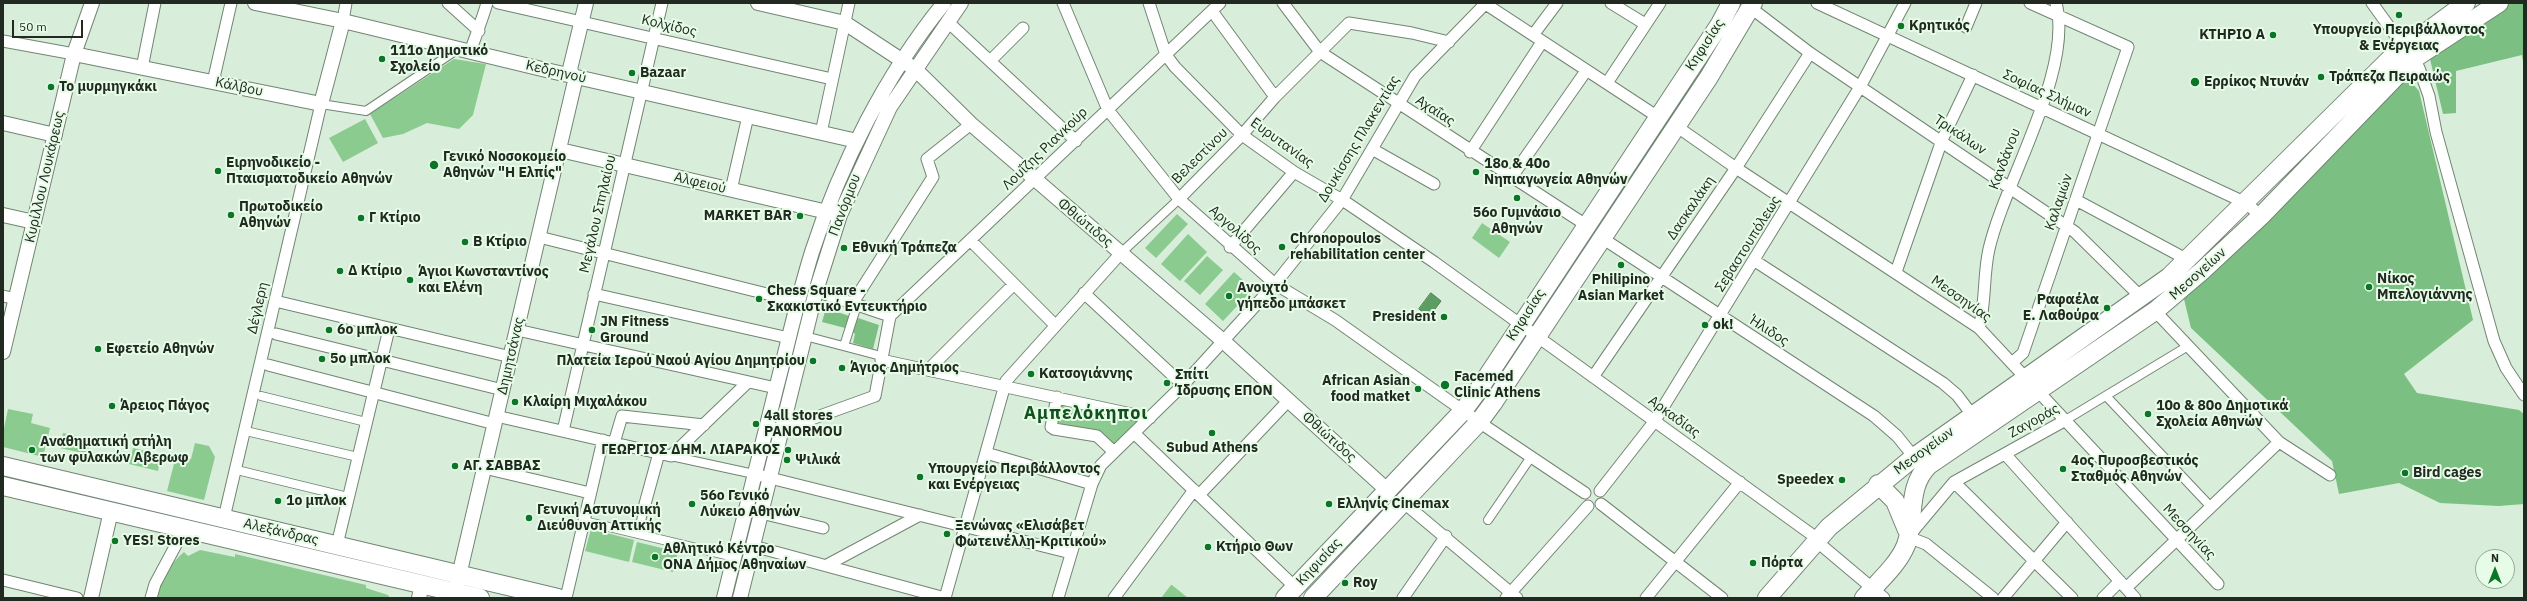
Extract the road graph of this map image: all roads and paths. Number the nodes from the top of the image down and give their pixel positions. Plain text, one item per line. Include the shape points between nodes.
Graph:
1 (92, 3) edge
2 (155, 3) edge
3 (231, 3) edge
4 (256, 3) edge
5 (346, 3) edge
6 (448, 3) edge
7 (487, 3) edge
8 (498, 3) edge
9 (586, 3) edge
10 (662, 3) edge
11 (758, 3) edge
12 (849, 3) edge
13 (944, 3) edge
14 (961, 3) edge
15 (1064, 3) edge
16 (1149, 3) edge
17 (1283, 3) edge
18 (1485, 3) edge
19 (1557, 3) edge
20 (1611, 3) edge
21 (1660, 3) edge
22 (1731, 3) edge
23 (1817, 3) edge
24 (1905, 3) edge
25 (1976, 3) edge
26 (2030, 3) edge
27 (2056, 3) edge
28 (2372, 3) edge
29 (2499, 3) edge
30 (1749, 5) edge
31 (2458, 5) edge
32 (1216, 7) edge
33 (2059, 16) junction
34 (342, 21) junction
35 (581, 22) junction
36 (948, 22) junction
37 (845, 23) junction
38 (1646, 24) junction
39 (1966, 27) dead end
40 (1023, 28) dead end
41 (479, 31) junction
42 (1889, 36) junction
43 (654, 38) junction
44 (1537, 39) junction
45 (3, 41) edge
46 (1449, 42) junction
47 (468, 52) junction
48 (1320, 52) junction
49 (1810, 53) junction
50 (74, 54) junction
51 (2408, 54) junction
52 (1166, 55) junction
53 (902, 60) junction
54 (990, 62) junction
55 (142, 68) junction
56 (915, 69) junction
57 (1586, 71) junction
58 (571, 75) junction
59 (1973, 76) junction
60 (832, 79) junction
61 (213, 82) junction
62 (1607, 83) junction
63 (1860, 88) junction
64 (642, 92) junction
65 (1276, 97) junction
66 (322, 104) junction
67 (1397, 104) junction
68 (2042, 107) junction
69 (1108, 110) junction
70 (748, 116) junction
71 (1658, 117) junction
72 (3, 123) edge
73 (970, 124) junction
74 (1676, 126) junction
75 (820, 133) junction
76 (2099, 134) junction
77 (55, 135) junction
78 (1242, 135) junction
79 (1942, 140) junction
80 (858, 141) junction
81 (1076, 141) junction
82 (1372, 149) junction
83 (560, 150) junction
84 (1470, 152) junction
85 (625, 166) junction
86 (1736, 168) junction
87 (1294, 172) junction
88 (1511, 178) junction
89 (1034, 181) junction
90 (1434, 184) dead end
91 (2009, 187) junction
92 (731, 190) junction
93 (1179, 199) junction
94 (1342, 200) junction
95 (2076, 200) junction
96 (1791, 203) junction
97 (2246, 203) junction
98 (833, 213) junction
99 (3, 215) edge
100 (2261, 216) junction
101 (34, 222) junction
102 (1586, 225) junction
103 (2067, 226) junction
104 (539, 237) junction
105 (1602, 238) junction
106 (970, 240) junction
107 (1230, 247) junction
108 (604, 253) junction
109 (1121, 253) junction
110 (2188, 260) junction
111 (1755, 261) junction
112 (1896, 272) junction
113 (1661, 278) junction
114 (1275, 284) junction
115 (1013, 285) junction
116 (816, 291) junction
117 (1084, 293) junction
118 (594, 294) junction
119 (9, 297) edge
120 (2142, 298) junction
121 (275, 301) junction
122 (799, 302) junction
123 (855, 304) junction
124 (2155, 311) junction
125 (890, 316) junction
126 (1720, 317) junction
127 (1520, 324) junction
128 (1055, 326) junction
129 (1979, 328) junction
130 (389, 329) junction
131 (517, 330) junction
132 (276, 334) dead end
133 (805, 336) junction
134 (1536, 336) junction
135 (789, 338) junction
136 (1222, 340) junction
137 (582, 345) junction
138 (844, 346) junction
139 (2188, 346) junction
140 (3, 352) edge
141 (511, 357) junction
142 (881, 358) junction
143 (381, 360) junction
144 (2013, 362) junction
145 (268, 365) dead end
146 (928, 370) junction
147 (1593, 377) junction
148 (748, 382) junction
149 (1183, 385) junction
150 (2031, 385) junction
151 (1004, 386) junction
152 (776, 388) junction
153 (503, 390) junction
154 (373, 392) junction
155 (2524, 395) edge
156 (261, 396) dead end
157 (1057, 397) junction
158 (2107, 397) junction
159 (1289, 400) junction
160 (1463, 411) junction
161 (1973, 416) junction
162 (1150, 418) junction
163 (496, 420) junction
164 (2064, 421) junction
165 (366, 422) junction
166 (1479, 422) junction
167 (1654, 422) junction
168 (704, 425) junction
169 (767, 426) junction
170 (781, 430) junction
171 (563, 431) junction
172 (250, 432) dead end
173 (1134, 433) junction
174 (603, 440) junction
175 (2279, 442) junction
176 (614, 443) junction
177 (1114, 452) junction
178 (659, 453) junction
179 (986, 453) junction
180 (2005, 454) junction
181 (671, 456) junction
182 (1914, 456) junction
183 (358, 457) junction
184 (1531, 457) junction
185 (3, 466) edge
186 (484, 468) junction
187 (241, 471) dead end
188 (754, 474) junction
189 (2330, 475) dead end
190 (769, 478) junction
191 (1740, 482) junction
192 (1954, 482) junction
193 (1092, 484) junction
194 (1878, 484) junction
195 (3, 486) edge
196 (1387, 490) junction
197 (1600, 491) junction
198 (590, 492) junction
199 (1196, 492) junction
200 (1585, 492) junction
201 (348, 497) junction
202 (1403, 502) junction
203 (645, 504) joint
204 (1600, 504) junction
205 (1853, 505) junction
206 (1588, 506) junction
207 (2211, 507) junction
208 (111, 511) junction
209 (761, 513) junction
210 (920, 515) junction
211 (224, 518) junction
212 (1488, 520) dead end
213 (584, 521) junction
214 (2067, 522) junction
215 (965, 526) junction
216 (185, 528) junction
217 (823, 528) dead end
218 (638, 534) junction
219 (1446, 536) junction
220 (1908, 537) junction
221 (1816, 540) junction
222 (2176, 540) junction
223 (337, 545) junction
224 (753, 546) junction
225 (1071, 553) junction
226 (734, 557) junction
227 (2035, 561) junction
228 (1674, 562) junction
229 (827, 565) junction
230 (459, 574) junction
231 (3, 580) edge
232 (2123, 584) junction
233 (2218, 584) dead end
234 (420, 591) edge
235 (455, 592) junction
236 (1290, 593) edge
237 (1874, 595) edge
238 (1511, 596) edge
239 (77, 598) edge
240 (91, 598) edge
241 (151, 598) edge
242 (480, 598) edge
243 (558, 598) edge
244 (566, 598) edge
245 (724, 598) edge
246 (740, 598) edge
247 (945, 598) edge
248 (1058, 598) edge
249 (1114, 598) edge
250 (1313, 598) edge
251 (1403, 598) edge
252 (1646, 598) edge
253 (1722, 598) edge
254 (1756, 598) edge
255 (1767, 598) edge
256 (1776, 598) edge
257 (1993, 598) edge
258 (2003, 598) edge
259 (2072, 598) edge
260 (2103, 598) edge
261 (2135, 598) edge

1 - 50 street, Κυρίλλου Λουκάρεως
2 - 55 street
3 - 61 street
4 - 34 street, Κεδρηνού
5 - 34 street
6 - 41 street
7 - 41 street
8 - 35 street, Κολχίδος
9 - 35 street, Δημητσάνας
10 - 43 street, Μεγάλου Σπηλαίου
11 - 37 street, Φθιώτιδος
12 - 37 street
13 - 53 street, Πανόρμου
14 - 36 street, Πανόρμου
15 - 69 street, Αργολίδος
16 - 52 street, Ευρυτανίας
17 - 48 street, Αχαΐας
18 - 44 street
18 - 46 street, Δουκίσσης Πλακεντίας
19 - 44 street
20 - 38 street
21 - 38 street
22 - 71 main road, Κηφισίας via 1720,24
23 - 42 street, Σοφίας Σλήμαν
24 - 42 street, Σεβαστουπόλεως
25 - 39 street
26 - 33 street
27 - 33 street, Κανδάνου
28 - 51 street
29 - 51 main road, Μεσογείων
30 - 49 street, Τρικάλων
30 - 74 main road, Κηφισίας
31 - 51 main road, Μεσογείων
32 - 52 street, Λουΐζης Ριανκούρ
32 - 65 street
33 - 68 street, Κανδάνου via 2055,59
33 - 76 street, Καλαμών via 2128,46
34 - 47 street, Κεδρηνού
34 - 66 street
35 - 43 street, Κολχίδος
35 - 58 street, Δημητσάνας via 570,69
36 - 54 street
36 - 56 street, Πανόρμου
37 - 53 street, Φθιώτιδος
37 - 60 street
38 - 62 street
40 - 54 street
41 - 47 street
42 - 59 street, Σοφίας Σλήμαν
42 - 63 street, Σεβαστουπόλεως
43 - 60 street, Κολχίδος
43 - 64 street, Μεγάλου Σπηλαίου
44 - 57 street
44 - 84 street
45 - 50 street, Κάλβου
46 - 48 street, Βελεστίνου via 1354,22 1345,26
46 - 67 street, Δουκίσσης Πλακεντίας via 1415,76
47 - 58 street, Κεδρηνού
47 - 66 street, Κάλβου via 366,111
48 - 65 street, Βελεστίνου
48 - 67 street, Αχαΐας
49 - 63 street, Τρικάλων
49 - 86 street, Δασκαλάκη
50 - 55 street, Κάλβου
50 - 77 street, Κυρίλλου Λουκάρεως
51 - 97 main road, Μεσογείων
51 - 100 main road, Μεσογείων
51 - 155 street via 2419,68 2429,96 2494,341 2506,368
52 - 69 street, Λουΐζης Ριανκούρ
52 - 78 street, Ευρυτανίας
53 - 56 street, Φθιώτιδος
53 - 80 street, Πανόρμου
54 - 81 street
55 - 61 street, Κάλβου
56 - 73 street, Φθιώτιδος
56 - 98 street, Πανόρμου
57 - 62 street
57 - 88 street
58 - 64 street, Κεδρηνού
58 - 83 street, Δημητσάνας via 575,81
59 - 68 street, Σοφίας Σλήμαν
59 - 79 street
60 - 75 street
61 - 66 street, Κάλβου
62 - 71 street
63 - 79 street, Τρικάλων
63 - 96 street, Σεβαστουπόλεως
64 - 70 street, Κεδρηνού
64 - 85 street, Μεγάλου Σπηλαίου
65 - 78 street, Βελεστίνου
66 - 121 street, Δέγλερη
67 - 82 street, Δουκίσσης Πλακεντίας
67 - 84 street, Αχαΐας
68 - 76 street, Σοφίας Σλήμαν
68 - 91 street, Κανδάνου
69 - 81 street, Λουΐζης Ριανκούρ
69 - 93 street, Αργολίδος
70 - 75 street, Κεδρηνού
70 - 92 street
71 - 102 main road, Κηφισίας
72 - 77 street
73 - 89 street, Φθιώτιδος
73 - 123 street via 928,159 933,177
74 - 86 street, Μεσσηνίας
74 - 105 main road, Κηφισίας
75 - 80 street, Κεδρηνού
76 - 95 street, Καλαμών
76 - 97 street, Σοφίας Σλήμαν
77 - 101 street, Κυρίλλου Λουκάρεως
78 - 87 street, Ευρυτανίας
78 - 93 street, Βελεστίνου
79 - 91 street, Τρικάλων
79 - 112 street
80 - 98 street, Πανόρμου via 841,175
81 - 89 street, Λουΐζης Ριανκούρ
82 - 90 street
82 - 94 street, Δουκίσσης Πλακεντίας
83 - 85 street, Αλφειού
83 - 104 street, Δημητσάνας
84 - 88 street, Αχαΐας
85 - 92 street, Αλφειού
85 - 108 street, Μεγάλου Σπηλαίου
86 - 96 street, Μεσσηνίας
86 - 113 street, Δασκαλάκη
87 - 94 street, Ευρυτανίας
87 - 107 street
88 - 102 street, Αχαΐας
89 - 106 street, Λουΐζης Ριανκούρ
89 - 109 street, Φθιώτιδος
91 - 103 street, Τρικάλων
91 - 129 street, Κανδάνου via 1989,249
92 - 98 street, Αλφειού
93 - 107 street, Αργολίδος
93 - 109 street, Βελεστίνου
94 - 114 street, Δουκίσσης Πλακεντίας
94 - 127 street, Ευρυτανίας
95 - 103 street, Καλαμών
95 - 110 street
96 - 111 street, Σεβαστουπόλεως
96 - 112 street, Μεσσηνίας
97 - 100 street, Σοφίας Σλήμαν
97 - 110 main road, Μεσογείων
98 - 116 street, Πανόρμου
98 - 122 street, Πανόρμου via 812,252
99 - 101 street
100 - 124 main road, Μεσογείων
101 - 119 street, Κυρίλλου Λουκάρεως
102 - 127 main road, Κηφισίας
103 - 120 street, Τρικάλων
103 - 144 street, Καλαμών via 2023,353
104 - 108 street
104 - 131 street, Δημητσάνας
105 - 113 street, Ήλιδος
105 - 134 main road, Κηφισίας
106 - 115 street
106 - 125 street, Λουΐζης Ριανκούρ
107 - 114 street, Αργολίδος
108 - 118 street, Μεγάλου Σπηλαίου
108 - 122 street
109 - 117 street, Βελεστίνου
109 - 136 street, Φθιώτιδος
110 - 120 main road, Μεσογείων
111 - 126 street, Σεβαστουπόλεως
111 - 161 street via 1943,383 1957,395
112 - 129 street, Μεσσηνίας
113 - 126 street, Ήλιδος
113 - 147 street, Δασκαλάκη
114 - 136 street, Δουκίσσης Πλακεντίας
114 - 160 street, Αργολίδος via 1335,320
115 - 128 street
115 - 146 street
116 - 123 street
116 - 133 street, Πανόρμου
117 - 128 street, Βελεστίνου
117 - 149 street
118 - 135 street
118 - 137 street, Μεγάλου Σπηλαίου
119 - 140 street, Κυρίλλου Λουκάρεως
120 - 150 main road, Μεσογείων
121 - 130 street
121 - 211 street, Δέγλερη
122 - 135 street, Πανόρμου
123 - 125 street
123 - 138 street
124 - 139 street
124 - 150 main road, Μεσογείων
125 - 142 street
126 - 167 street, Σεβαστουπόλεως
126 - 182 street, Ήλιδος via 1874,416 1898,436
127 - 134 street, Αρκαδίας
127 - 160 main road, Κηφισίας
128 - 151 street, Βελεστίνου
129 - 144 street, Μεσσηνίας
130 - 141 street
130 - 143 street
131 - 137 street
131 - 141 street, Δημητσάνας
132 - 143 street
133 - 138 street
133 - 170 street, Πανόρμου
134 - 147 street, Αρκαδίας
134 - 166 main road, Κηφισίας
135 - 152 street, Πανόρμου
136 - 149 street, Δουκίσσης Πλακεντίας
136 - 159 street, Φθιώτιδος
137 - 148 street
137 - 171 street, Μεγάλου Σπηλαίου
138 - 142 street
139 - 158 street, Ζαγοράς
139 - 175 street
141 - 153 street, Δημητσάνας
142 - 146 street
142 - 170 street via 875,396
143 - 153 street
143 - 154 street
144 - 150 street, Μεσσηνίας
145 - 154 street
146 - 151 street
147 - 167 street, Αρκαδίας
148 - 152 street
148 - 168 street
149 - 162 street, Δουκίσσης Πλακεντίας
150 - 161 main road, Μεσογείων
150 - 164 street, Μεσσηνίας
150 - 220 main road, Μεσογείων via 1922,472 1914,490
151 - 157 street
151 - 179 street
152 - 169 street, Πανόρμου
153 - 163 street, Δημητσάνας
154 - 163 street
154 - 165 street
156 - 165 street
157 - 162 street
157 - 177 street via 1051,427 1097,436
158 - 164 street, Ζαγοράς
158 - 207 street
159 - 196 street, Φθιώτιδος
159 - 199 street
160 - 166 street, Αργολίδος
160 - 196 main road, Κηφισίας
161 - 182 main road, Μεσογείων
162 - 173 street, Δουκίσσης Πλακεντίας
163 - 171 street
163 - 186 street, Δημητσάνας
164 - 180 street, Ζαγοράς
164 - 222 street, Μεσσηνίας
165 - 183 street
166 - 184 street, Αργολίδος
166 - 202 main road, Κηφισίας
167 - 191 street, Αρκαδίας
167 - 197 street, Σεβαστουπόλεως
168 - 176 street via 622,416
168 - 181 street
169 - 170 street
169 - 188 street, Πανόρμου
170 - 190 street, Πανόρμου
171 - 174 street
172 - 183 street
173 - 177 street, Δουκίσσης Πλακεντίας
173 - 199 street
174 - 176 street
174 - 198 street
175 - 189 street
175 - 207 street
176 - 178 street
177 - 193 street, Δουκίσσης Πλακεντίας via 1101,465
178 - 181 street
178 - 203 street
179 - 193 street
179 - 215 street
180 - 192 street, Ζαγοράς
180 - 214 street
181 - 188 street
182 - 194 main road, Μεσογείων
183 - 201 street
184 - 200 street, Αργολίδος
184 - 212 street
185 - 211 main road, Αλεξάνδρας
186 - 198 street
186 - 230 street, Δημητσάνας
187 - 201 street
188 - 190 street
188 - 226 street, Πανόρμου
190 - 209 street, Πανόρμου
190 - 210 street
191 - 221 street, Αρκαδίας
191 - 228 street
192 - 220 street, Ζαγοράς
192 - 227 street
193 - 225 street, Δουκίσσης Πλακεντίας
194 - 205 main road, Μεσογείων
194 - 220 main road via 1900,508
195 - 208 main road, Αλεξάνδρας
196 - 236 main road, Κηφισίας
197 - 200 street via 1592,488
197 - 204 street via 1603,497
198 - 213 street
199 - 236 street
199 - 249 street
200 - 206 street via 1584,502
201 - 223 street
202 - 219 street
202 - 250 main road, Κηφισίας
203 - 218 street
204 - 206 street via 1595,507
204 - 228 street
205 - 221 main road
205 - 255 main road via 1805,553
206 - 238 street
207 - 222 street
208 - 216 main road, Αλεξάνδρας
208 - 240 street
209 - 217 street
209 - 224 street, Πανόρμου
210 - 215 street
210 - 229 street
211 - 223 main road, Αλεξάνδρας
213 - 218 street
213 - 244 street
214 - 227 street
214 - 232 street
215 - 225 street
215 - 247 street
216 - 234 main road, Αλεξάνδρας
216 - 241 street via 155,584
218 - 226 street
219 - 238 street
219 - 251 street
220 - 237 main road, Μεσογείων via 1904,550
220 - 257 street via 1926,544
221 - 237 street, Αρκαδίας
221 - 254 main road
221 - 256 main road
222 - 232 street
222 - 233 street, Μεσσηνίας
223 - 230 main road, Αλεξάνδρας
224 - 229 street
224 - 246 street, Πανόρμου
225 - 248 street, Δουκίσσης Πλακεντίας
226 - 245 street, Πανόρμου
227 - 258 street
227 - 259 street
228 - 252 street
228 - 253 street
229 - 247 street
230 - 235 street, Δημητσάνας
230 - 243 main road, Αλεξάνδρας
231 - 239 street
232 - 260 street
232 - 261 street
234 - 235 main road, Αλεξάνδρας
235 - 242 main road, Αλεξάνδρας

